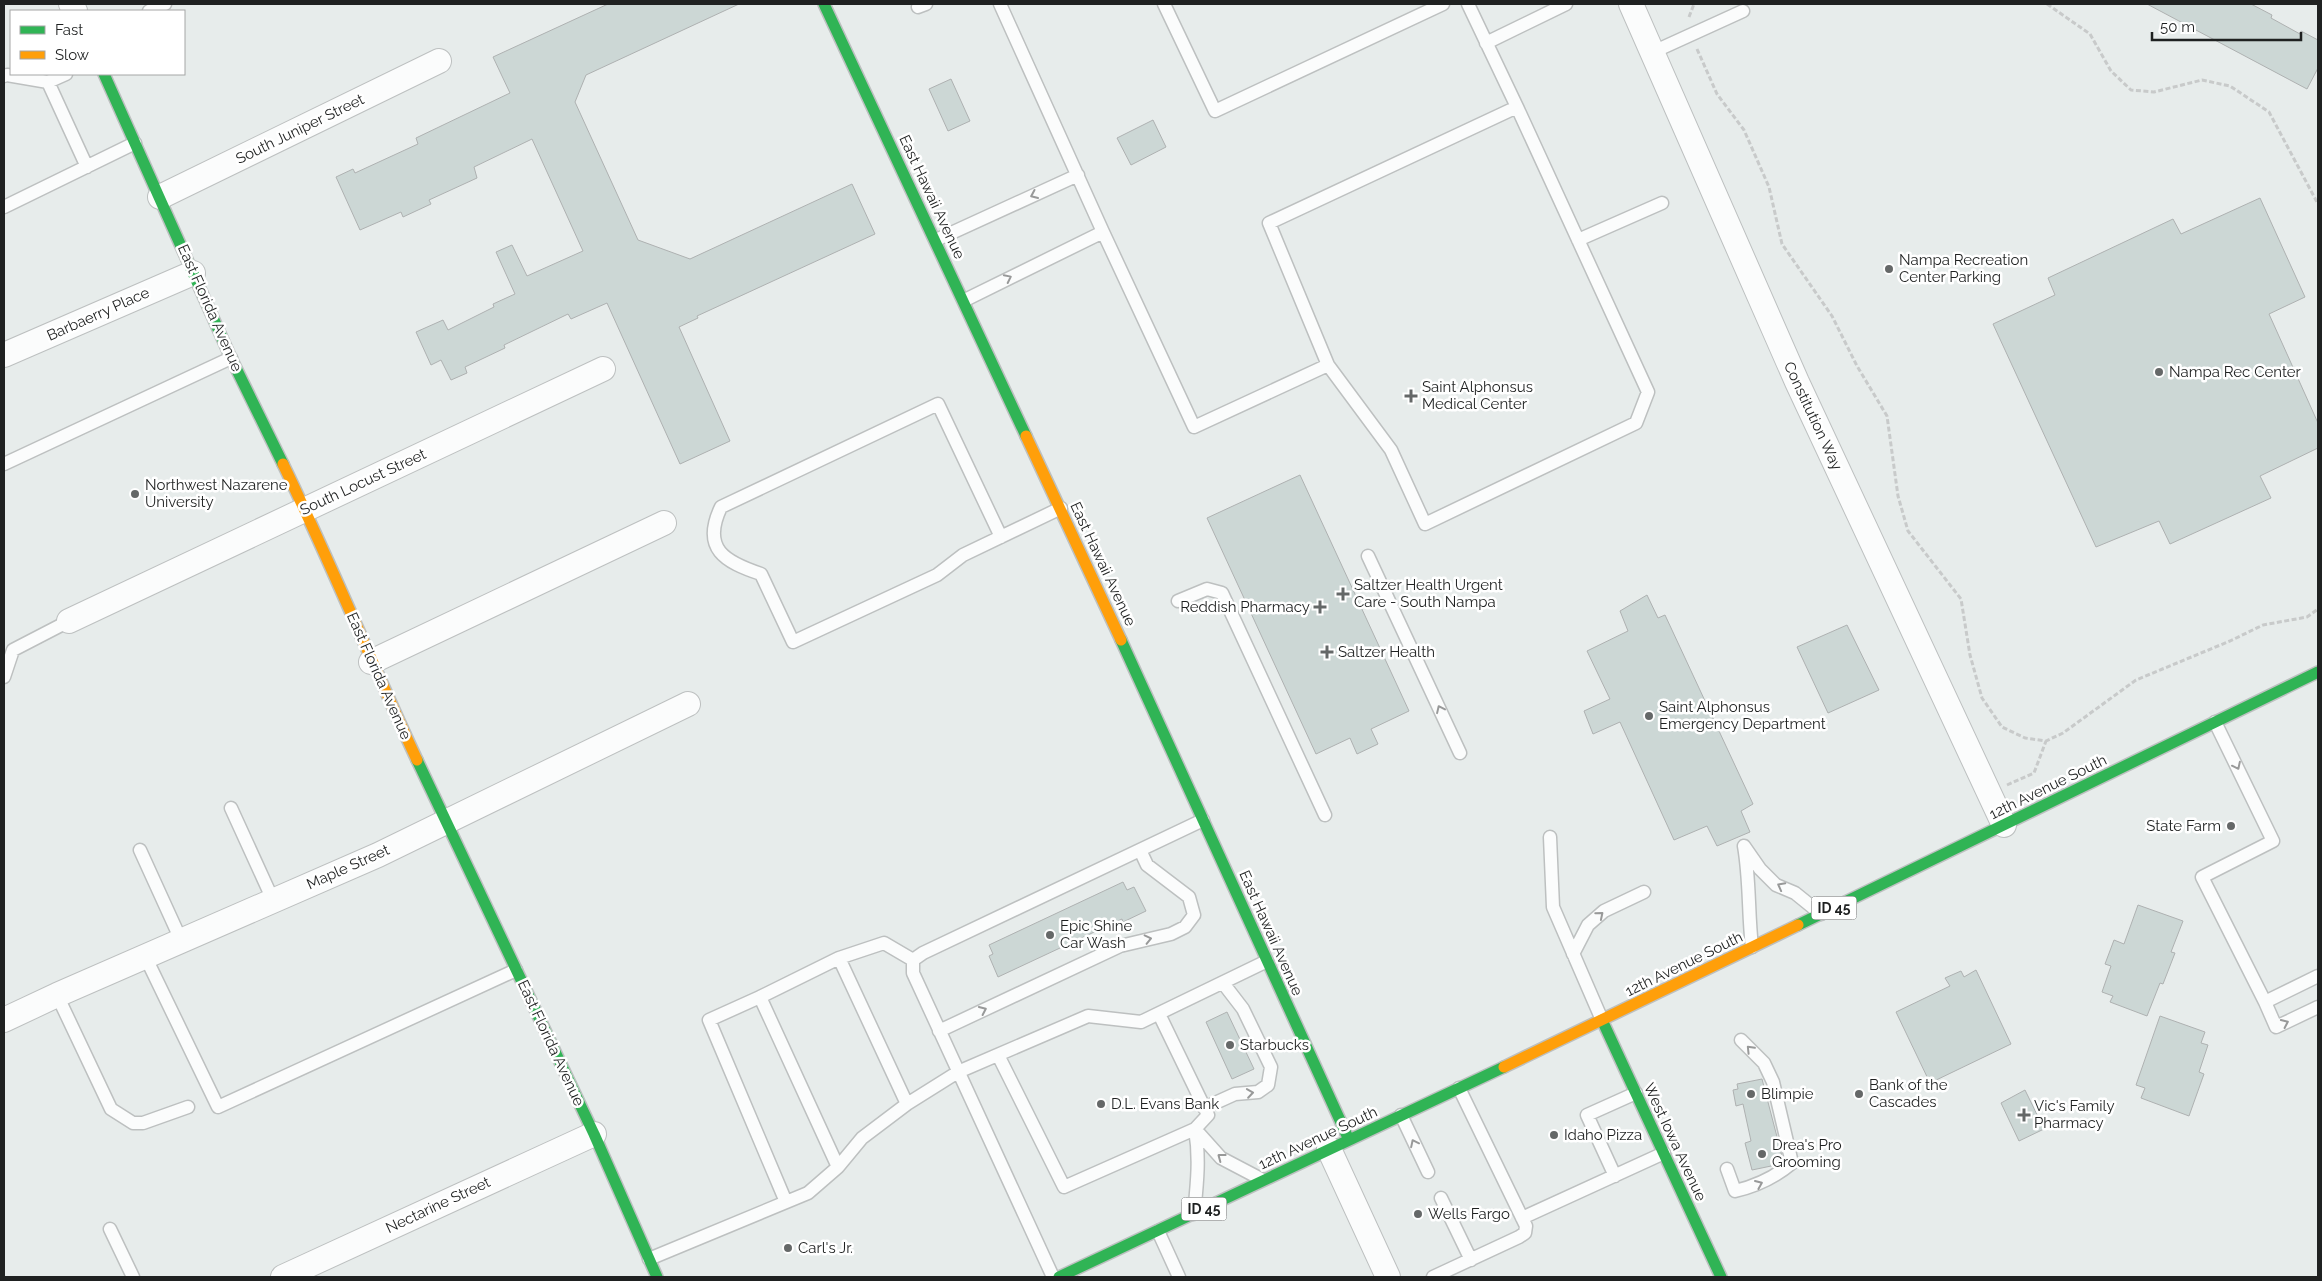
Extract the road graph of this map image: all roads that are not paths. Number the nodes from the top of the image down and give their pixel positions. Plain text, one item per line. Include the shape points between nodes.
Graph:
1 (165, 4) edge
2 (824, 4) edge
3 (1000, 4) edge
4 (1164, 4) edge
5 (1444, 4) edge
6 (1468, 4) edge
7 (1566, 4) edge
8 (1630, 4) edge
9 (151, 10) edge
10 (1743, 11) dead end
11 (1486, 43) junction
12 (1653, 52) junction
13 (439, 61) dead end
14 (12, 75) edge
15 (64, 75) edge
16 (104, 75) edge
17 (48, 82) junction
18 (1517, 107) junction
19 (135, 143) junction
20 (87, 167) junction
21 (1078, 175) junction
22 (160, 197) junction
23 (1662, 203) dead end
24 (4, 207) edge
25 (1102, 232) junction
26 (936, 240) junction
27 (1578, 240) junction
28 (193, 273) junction
29 (965, 300) junction
30 (4, 355) edge
31 (231, 358) junction
32 (1328, 365) junction
33 (603, 369) dead end
34 (4, 464) edge
35 (1061, 508) junction
36 (306, 510) junction
37 (664, 523) dead end
38 (1001, 537) junction
39 (1368, 556) dead end
40 (1178, 601) dead end
41 (69, 621) joint
42 (371, 662) junction
43 (2318, 672) edge
44 (4, 677) edge
45 (688, 704) dead end
46 (2215, 722) junction
47 (1460, 753) dead end
48 (231, 808) dead end
49 (1325, 816) dead end
50 (446, 820) junction
51 (1203, 820) junction
52 (2004, 825) junction
53 (1550, 837) dead end
54 (140, 850) dead end
55 (1140, 850) junction
56 (1644, 892) dead end
57 (273, 900) junction
58 (1821, 914) junction
59 (181, 940) junction
60 (1752, 947) junction
61 (1573, 954) junction
62 (145, 956) junction
63 (839, 958) junction
64 (913, 960) junction
65 (1267, 962) junction
66 (516, 970) junction
67 (2318, 976) edge
68 (1223, 983) junction
69 (57, 995) junction
70 (760, 997) junction
71 (2265, 1002) junction
72 (2318, 1007) edge
73 (1159, 1014) junction
74 (4, 1020) edge
75 (1602, 1020) junction
76 (940, 1031) junction
77 (1741, 1040) dead end
78 (998, 1055) junction
79 (958, 1072) junction
80 (1459, 1088) junction
81 (1636, 1093) junction
82 (907, 1104) junction
83 (188, 1106) dead end
84 (1204, 1108) junction
85 (1401, 1115) junction
86 (1195, 1129) junction
87 (594, 1134) junction
88 (1339, 1145) junction
89 (1664, 1154) junction
90 (838, 1167) junction
91 (1727, 1169) dead end
92 (1428, 1172) dead end
93 (1615, 1176) junction
94 (1263, 1181) junction
95 (1442, 1198) dead end
96 (786, 1202) junction
97 (1194, 1214) junction
98 (1522, 1218) junction
99 (110, 1229) dead end
100 (1158, 1231) junction
101 (649, 1259) junction
102 (1471, 1260) junction
103 (653, 1276) edge
104 (133, 1277) edge
105 (283, 1277) edge
106 (1053, 1277) edge
107 (1060, 1277) edge
108 (1179, 1277) edge
109 (1388, 1277) edge
110 (1434, 1277) edge
111 (1720, 1277) edge

1 - 9 lane
2 - 26 street, East Hawaii Avenue
3 - 21 lane
4 - 5 lane via 1215,111
6 - 11 lane
7 - 11 lane
8 - 12 street, Constitution Way
10 - 12 lane
11 - 18 lane
12 - 52 street, Constitution Way via 1797,382
13 - 22 street, South Juniper Street
14 - 17 lane
15 - 17 lane
16 - 19 street, East Florida Avenue
17 - 20 lane
18 - 27 lane
18 - 32 lane via 1269,223
19 - 20 lane
19 - 22 street, East Florida Avenue
20 - 24 lane
21 - 25 lane
21 -> 26 lane
22 - 28 street, East Florida Avenue
23 - 27 lane
29 -> 25 lane
25 - 32 lane via 1194,427
26 - 29 street, East Hawaii Avenue
27 - 32 lane via 1648,392 1636,423 1425,524 1391,450
28 - 30 street, Barbaerry Place
28 - 31 street, East Florida Avenue
29 - 35 street, East Hawaii Avenue
31 - 34 lane
31 - 36 street, East Florida Avenue
33 - 36 street, South Locust Street
35 - 38 lane
35 - 51 street, East Hawaii Avenue
36 - 41 street, South Locust Street
36 - 42 street, East Florida Avenue
37 - 42 street
38 - 38 lane via 963,555 937,575 793,642 761,574 723,557 715,544 714,523 721,507 938,404
47 -> 39 lane
40 - 49 lane via 1207,589 1222,593
41 - 44 lane via 13,650
42 - 50 street, East Florida Avenue
43 - 46 street, 12th Avenue South / ID 45
45 - 50 street, Maple Street
46 - 52 street, 12th Avenue South / ID 45
46 -> 71 lane via 2273,841 2202,878
48 - 57 lane
50 - 57 street, Maple Street via 378,855
50 - 66 street, East Florida Avenue
51 - 55 lane
51 - 65 street, East Hawaii Avenue
52 - 58 street, 12th Avenue South / ID 45
53 - 61 lane via 1552,907
54 - 59 lane
55 - 64 lane
76 -> 55 lane via 1120,946 1185,928 1194,915 1189,897 1147,865
61 -> 56 lane via 1588,925 1604,910
57 - 59 street, Maple Street
58 - 60 street, 12th Avenue South / ID 45
58 -> 60 lane via 1795,893 1776,885 1744,846 1749,874 1748,915
59 - 62 street, Maple Street
60 - 75 street, 12th Avenue South / ID 45
61 - 75 lane
62 - 66 lane via 218,1107
62 - 69 street, Maple Street
63 - 64 lane via 884,942
63 - 70 lane
63 - 82 lane
64 - 76 lane via 913,973
65 - 68 lane
65 - 88 street, East Hawaii Avenue
66 - 87 street, East Florida Avenue
67 - 71 lane
68 - 73 lane
84 -> 68 lane via 1235,1094 1258,1092 1268,1085 1272,1067 1243,1009
69 - 74 street, Maple Street
69 - 83 lane via 111,1109 133,1122 143,1123
70 - 90 lane
70 - 96 lane via 709,1020
71 -> 72 lane via 2276,1027
73 - 78 lane via 1141,1022 1088,1016
73 - 84 lane
75 - 80 street, 12th Avenue South / ID 45
75 - 81 street, West Iowa Avenue
76 - 79 lane
91 -> 77 lane via 1735,1191 1778,1175 1792,1163 1773,1082 1764,1064
78 - 79 lane
78 - 86 lane via 1064,1187
79 - 82 lane
79 - 106 lane
80 - 85 street, 12th Avenue South / ID 45
80 - 98 lane
81 - 89 street, West Iowa Avenue
81 - 93 lane via 1587,1115
82 - 90 lane via 862,1138
84 - 86 lane via 1208,1115
85 - 88 street, 12th Avenue South / ID 45
92 -> 85 lane
94 -> 86 lane via 1221,1158
86 - 97 lane via 1199,1170
87 - 101 street, East Florida Avenue
87 - 105 street, Nectarine Street
88 - 94 street, 12th Avenue South / ID 45
88 - 109 street
89 - 93 lane
89 - 111 street, West Iowa Avenue
90 - 96 lane via 808,1193
93 - 98 lane
94 - 97 street, 12th Avenue South / ID 45
95 - 102 lane
96 - 101 lane
97 - 100 street, 12th Avenue South / ID 45
98 - 102 lane via 1525,1233
99 - 104 lane
100 - 107 street, 12th Avenue South / ID 45
100 - 108 lane
101 - 103 street, East Florida Avenue
102 - 110 lane

